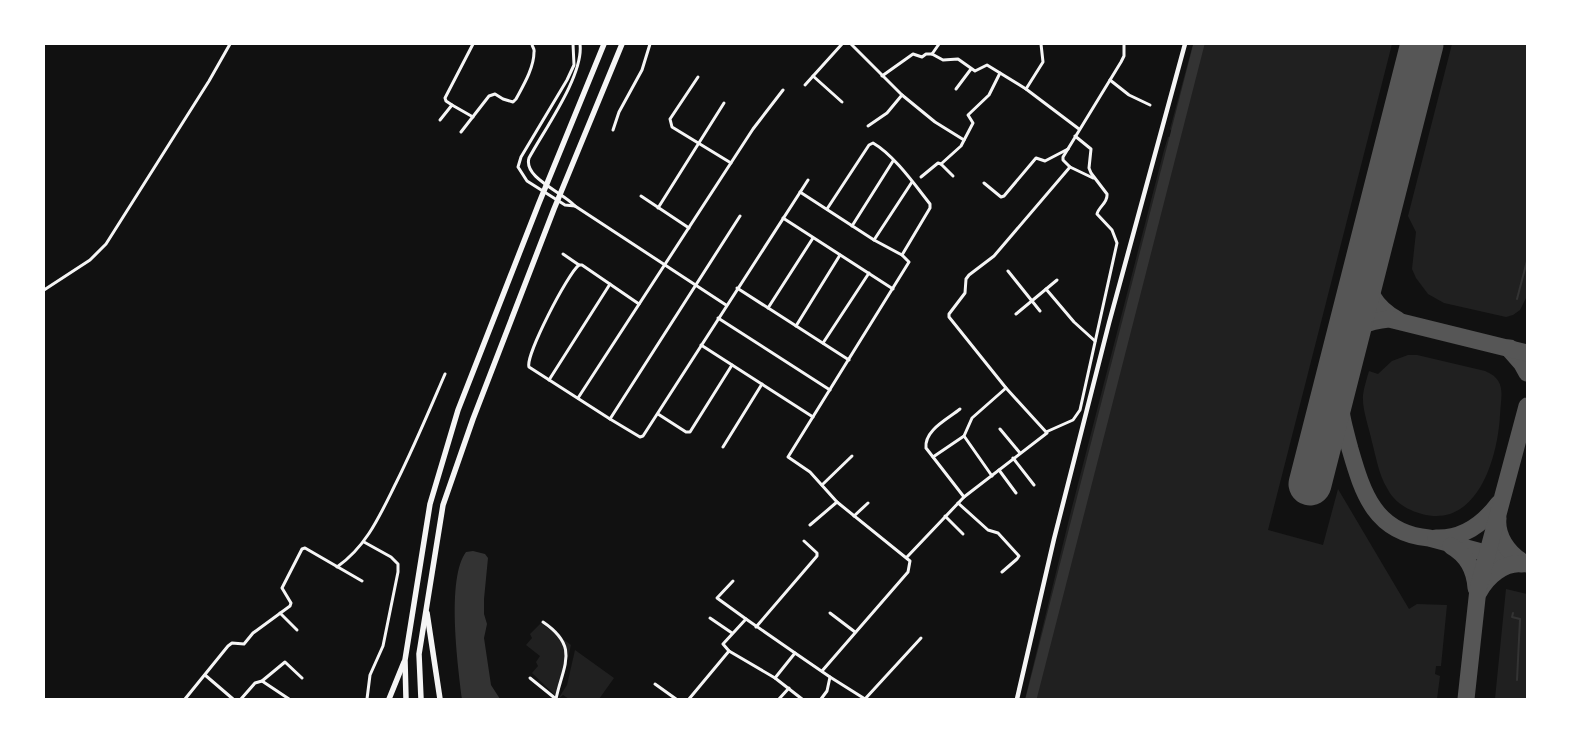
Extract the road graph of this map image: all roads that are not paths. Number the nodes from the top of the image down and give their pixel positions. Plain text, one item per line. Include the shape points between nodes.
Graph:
1 (230, 44) edge
2 (473, 44) edge
3 (532, 44) edge
4 (573, 44) edge
5 (580, 44) edge
6 (604, 44) edge
7 (622, 44) edge
8 (650, 44) edge
9 (842, 44) edge
10 (851, 44) edge
11 (938, 44) edge
12 (1041, 44) edge
13 (1124, 44) edge
14 (1185, 44) edge
15 (932, 54) junction
16 (971, 69) junction
17 (1000, 73) junction
18 (813, 76) junction
19 (882, 76) junction
20 (698, 77) dead end
21 (1110, 80) junction
22 (805, 86) dead end
23 (956, 89) dead end
24 (1026, 89) junction
25 (783, 90) dead end
26 (902, 95) junction
27 (842, 102) dead end
28 (724, 103) dead end
29 (452, 105) junction
30 (1150, 105) dead end
31 (473, 117) junction
32 (440, 120) dead end
33 (868, 126) dead end
34 (613, 130) dead end
35 (1078, 130) junction
36 (461, 132) dead end
37 (1075, 136) junction
38 (964, 140) junction
39 (698, 144) junction
40 (1068, 149) junction
41 (894, 161) junction
42 (731, 163) junction
43 (941, 164) junction
44 (1070, 167) junction
45 (953, 176) dead end
46 (921, 177) dead end
47 (1093, 178) junction
48 (808, 180) dead end
49 (912, 182) junction
50 (984, 182) dead end
51 (800, 192) junction
52 (641, 196) dead end
53 (575, 206) junction
54 (658, 208) junction
55 (827, 209) junction
56 (740, 216) dead end
57 (783, 218) junction
58 (852, 226) junction
59 (689, 228) junction
60 (813, 238) junction
61 (874, 240) junction
62 (563, 254) dead end
63 (840, 255) junction
64 (902, 255) junction
65 (579, 265) junction
66 (665, 265) junction
67 (1008, 271) dead end
68 (868, 273) junction
69 (1057, 280) dead end
70 (610, 284) junction
71 (695, 285) junction
72 (737, 288) junction
73 (893, 289) junction
74 (1046, 289) junction
75 (44, 290) edge
76 (1032, 300) junction
77 (639, 304) junction
78 (726, 305) junction
79 (768, 308) junction
80 (1040, 311) dead end
81 (1016, 314) dead end
82 (718, 318) junction
83 (796, 326) junction
84 (1095, 341) junction
85 (823, 343) junction
86 (701, 345) junction
87 (848, 360) junction
88 (732, 365) junction
89 (446, 374) dead end
90 (549, 380) junction
91 (762, 384) junction
92 (1006, 388) junction
93 (830, 390) junction
94 (578, 398) junction
95 (960, 409) dead end
96 (658, 414) junction
97 (813, 416) junction
98 (610, 419) junction
99 (1000, 429) dead end
100 (1046, 432) junction
101 (964, 436) junction
102 (723, 447) dead end
103 (1020, 453) junction
104 (852, 456) dead end
105 (933, 457) junction
106 (1013, 458) junction
107 (999, 470) junction
108 (992, 476) junction
109 (822, 485) junction
110 (1034, 486) dead end
111 (1016, 493) dead end
112 (964, 497) junction
113 (837, 502) junction
114 (868, 503) dead end
115 (958, 503) junction
116 (854, 516) junction
117 (945, 516) junction
118 (810, 525) dead end
119 (963, 534) dead end
120 (804, 541) dead end
121 (364, 542) junction
122 (907, 557) junction
123 (337, 567) junction
124 (1002, 572) dead end
125 (362, 581) dead end
126 (733, 581) dead end
127 (427, 609) junction
128 (280, 613) junction
129 (830, 613) dead end
130 (710, 618) dead end
131 (746, 619) junction
132 (544, 622) dead end
133 (756, 627) junction
134 (297, 630) dead end
135 (855, 632) junction
136 (732, 633) junction
137 (921, 638) dead end
138 (728, 651) junction
139 (795, 653) junction
140 (404, 660) junction
141 (822, 671) junction
142 (205, 675) junction
143 (830, 677) junction
144 (302, 678) dead end
145 (530, 678) dead end
146 (775, 678) junction
147 (262, 681) junction
148 (655, 684) dead end
149 (789, 688) junction
150 (185, 699) edge
151 (233, 699) edge
152 (241, 699) edge
153 (289, 699) edge
154 (367, 699) edge
155 (389, 699) edge
156 (406, 699) edge
157 (421, 699) edge
158 (440, 699) edge
159 (556, 699) edge
160 (676, 699) edge
161 (689, 699) edge
162 (779, 699) edge
163 (802, 699) edge
164 (821, 699) edge
165 (1017, 699) edge

1 - 75 street via 106,244 90,260
2 - 29 street via 445,98
3 - 31 street via 535,50 529,73 516,100 513,102 494,94 489,96
4 - 53 street via 574,64 567,80 521,157 518,167 527,181 564,205
5 - 53 street via 574,81 528,163 532,174 568,198
6 - 140 highway via 458,410 430,504
7 - 127 highway via 554,209 443,504
8 - 34 street via 642,70 619,112
9 - 18 street
10 - 19 street
11 - 15 street
12 - 24 street via 1043,62
13 - 21 street via 1124,56
14 - 165 main road via 1109,323 1054,539
15 - 16 street via 943,60 958,59
15 - 19 street via 922,57 913,54
16 - 17 street via 975,72 987,65
16 - 23 street
17 - 24 street
17 - 38 street via 990,95 968,115 973,123
18 - 22 street
18 - 27 street
19 - 26 street
20 - 39 street via 670,119 670,123
21 - 30 street via 1129,95
21 - 35 street
24 - 35 street
25 - 42 street
26 - 33 street via 887,113
26 - 38 street via 935,122
28 - 39 street
29 - 31 street
29 - 32 street
31 - 36 street
35 - 37 street
37 - 40 street
37 - 47 street via 1091,149 1089,168
38 - 43 street
39 - 42 street
39 - 54 street
40 - 44 street via 1063,160
40 - 50 street via 1045,161 1036,158 1004,196 1000,197
41 - 49 street
41 - 55 street via 878,145 869,145
41 - 58 street
42 - 59 street
43 - 45 street
43 - 46 street
44 - 47 street
44 - 92 street via 994,256 969,274 965,293 949,314 981,359
47 - 84 street via 1108,194 1097,214 1112,230 1117,243
48 - 51 street
49 - 61 street
49 - 64 street via 930,204 930,208
51 - 55 street
51 - 57 street
52 - 54 street
53 - 66 street
54 - 59 street
55 - 58 street
56 - 71 street
57 - 60 street
57 - 72 street
58 - 61 street
59 - 66 street
60 - 63 street
60 - 79 street
61 - 64 street
62 - 65 street
63 - 68 street
63 - 83 street
64 - 73 street via 909,262
65 - 70 street
65 - 90 street via 546,318 528,359 529,367
66 - 71 street
66 - 77 street
67 - 76 street
68 - 73 street
68 - 85 street
69 - 74 street
70 - 77 street
70 - 90 street
71 - 78 street
71 - 98 street
72 - 78 street
72 - 79 street
73 - 87 street
74 - 76 street
74 - 84 street via 1074,322
76 - 80 street
76 - 81 street
77 - 94 street
78 - 82 street
79 - 83 street
82 - 86 street
82 - 93 street
83 - 85 street
84 - 100 street via 1080,410 1076,417
85 - 87 street
86 - 88 street
86 - 96 street
87 - 93 street
88 - 91 street
88 - 96 street via 691,431 686,432
89 - 121 street via 408,460
90 - 94 street
91 - 97 street
91 - 102 street
92 - 100 street
92 - 101 street via 975,414
93 - 97 street
94 - 98 street
95 - 105 street via 928,434 926,448
96 - 98 street via 642,437
97 - 109 street via 788,457 810,472
99 - 103 street
100 - 103 street via 1046,435
101 - 105 street
101 - 108 street
103 - 106 street
104 - 109 street
105 - 112 street
106 - 107 street
106 - 110 street
107 - 108 street
107 - 111 street
108 - 112 street
109 - 113 street
112 - 115 street
113 - 116 street
113 - 118 street
114 - 116 street
115 - 117 street
115 - 124 street via 988,530 998,533 1019,556
116 - 122 street
117 - 119 street
117 - 122 street
120 - 133 street via 817,556
121 - 123 street
121 - 154 street via 391,557 398,564 383,646 370,675
122 - 135 street via 910,561 908,572
123 - 125 street
123 - 128 street via 305,548 302,549 282,588 291,603 290,606
126 - 131 street via 717,598
127 - 157 highway via 419,654
127 - 158 highway
128 - 134 street
128 - 142 street via 253,633 244,644 232,643 228,646
129 - 135 street
130 - 136 street
131 - 133 street
131 - 136 street
132 - 159 street via 558,634 567,654
133 - 139 street
135 - 141 street
136 - 138 street via 723,644
137 - 143 street via 865,699
138 - 146 street
138 - 161 street
139 - 141 street
139 - 146 street
140 - 155 highway
140 - 156 highway
141 - 143 street
142 - 150 street
142 - 151 street
143 - 164 street via 827,691
144 - 147 street via 285,662
145 - 159 street
146 - 149 street
147 - 152 street via 255,683
147 - 153 street
148 - 160 street
149 - 162 street
149 - 163 street

